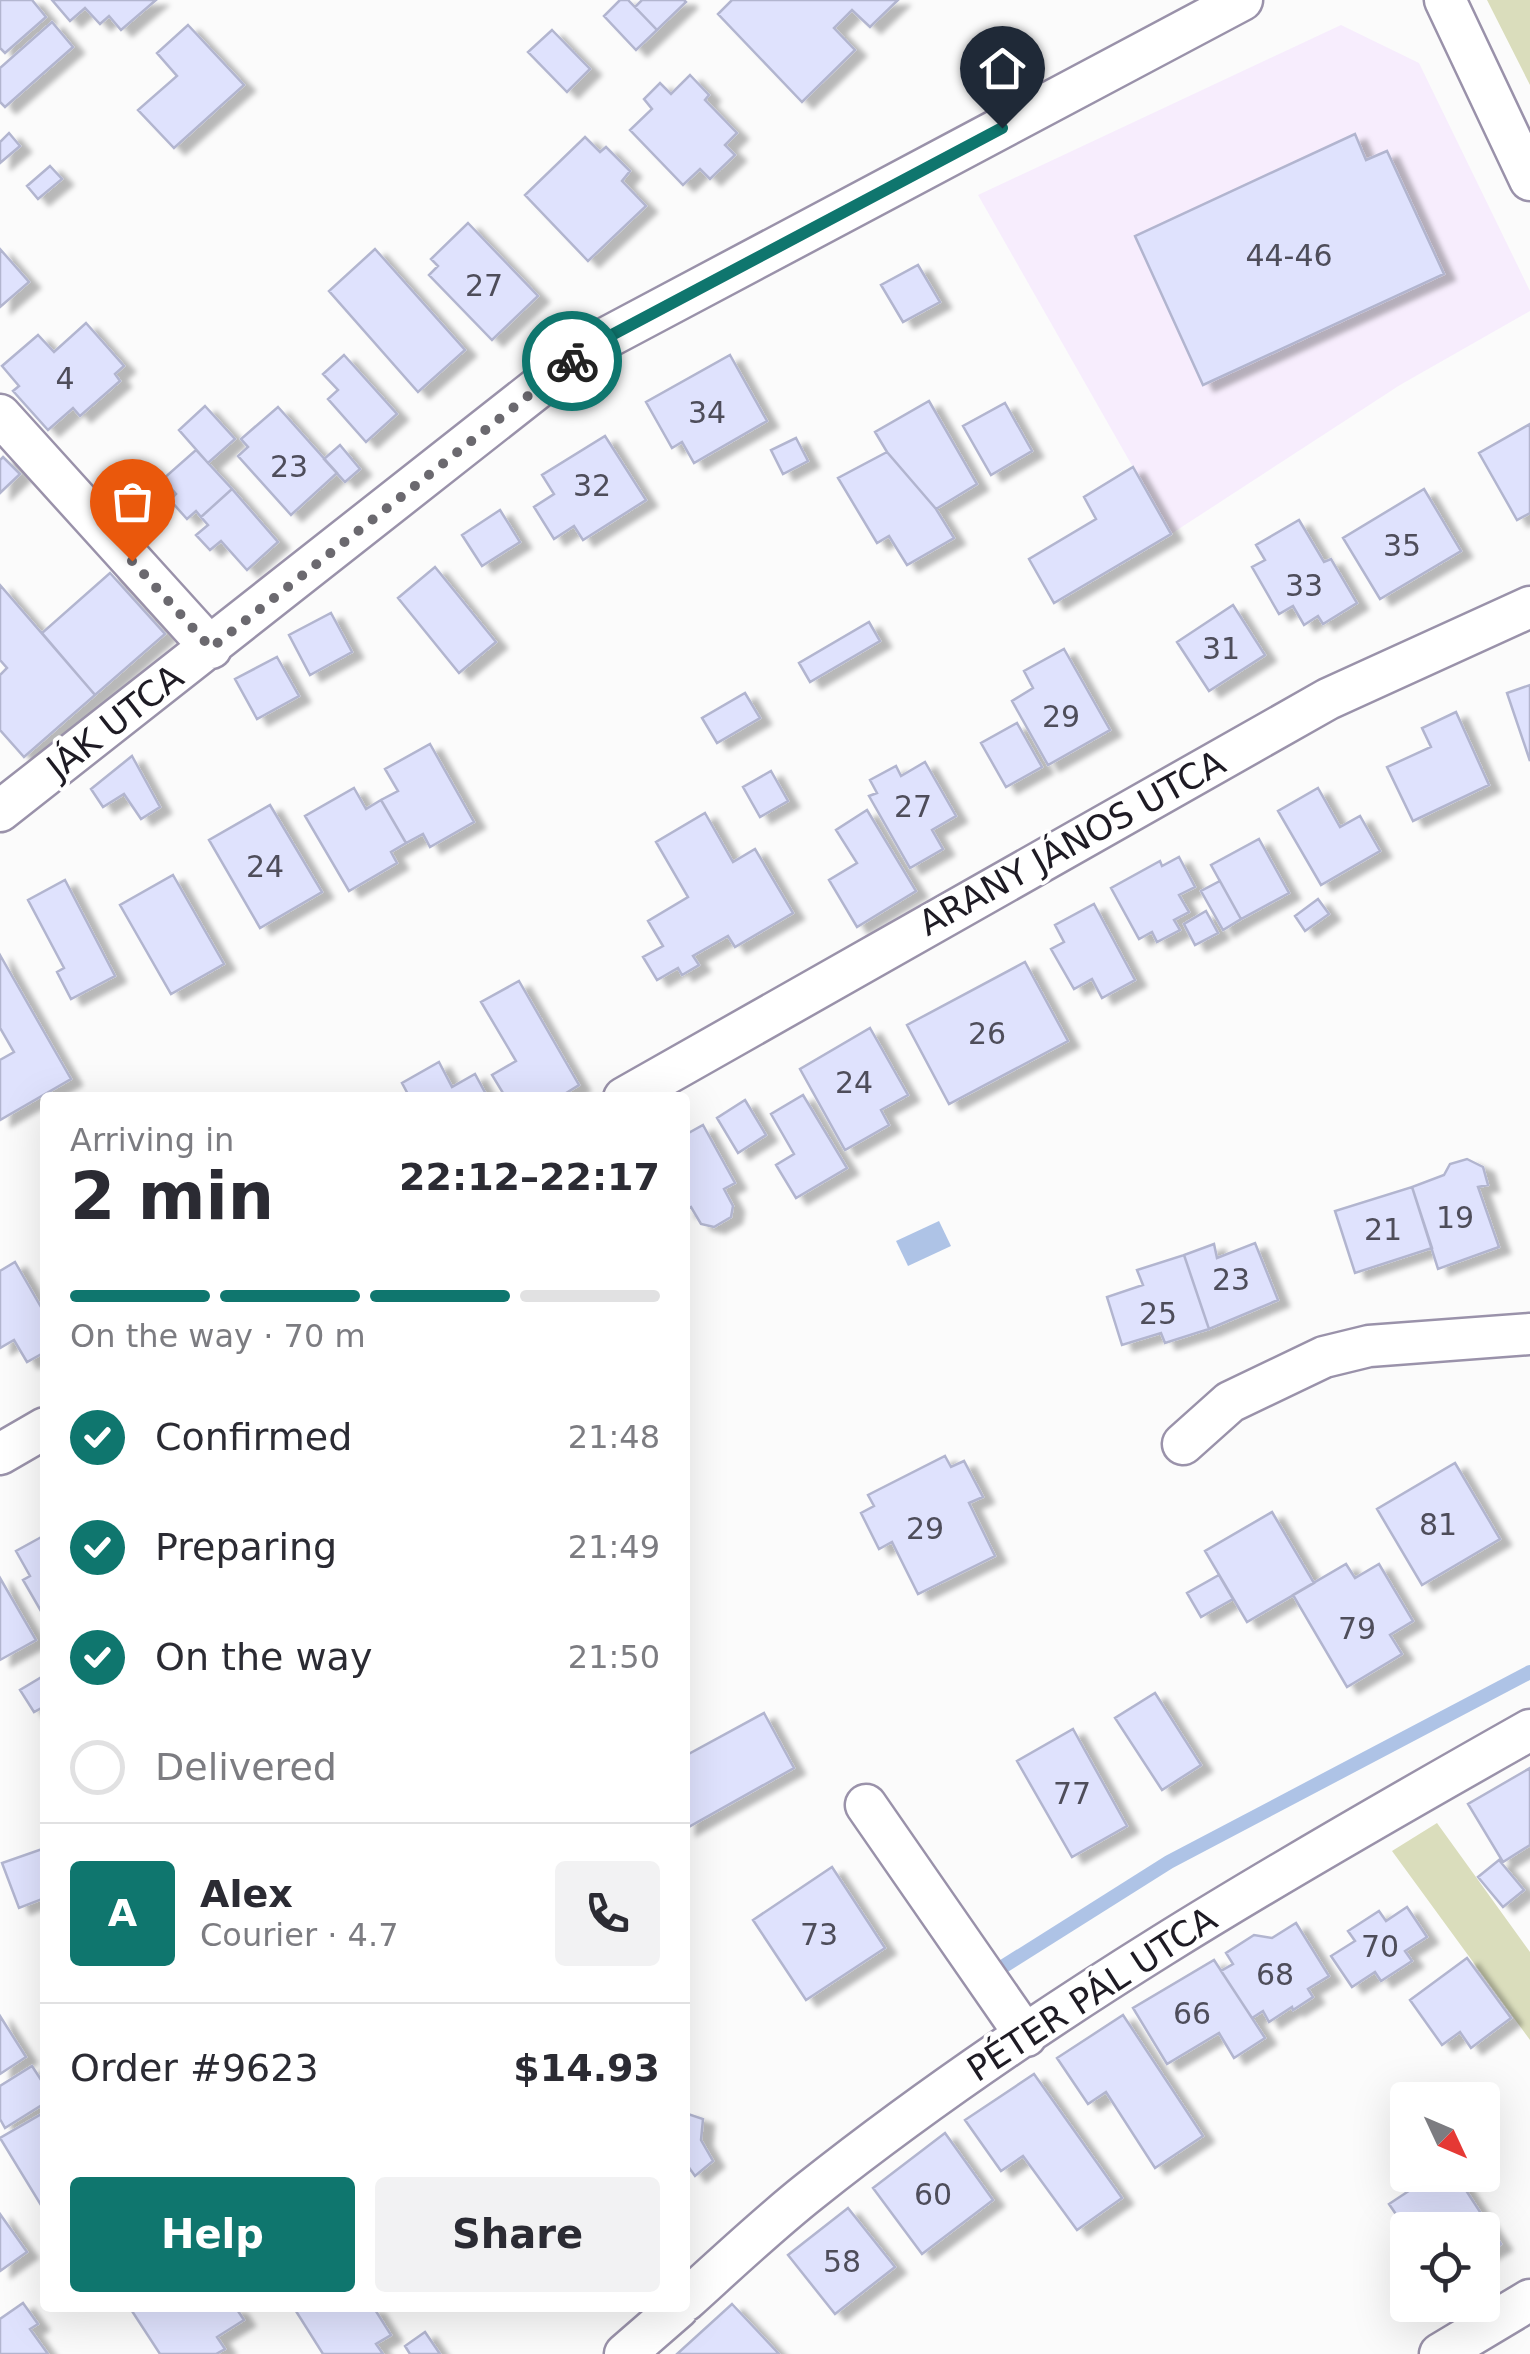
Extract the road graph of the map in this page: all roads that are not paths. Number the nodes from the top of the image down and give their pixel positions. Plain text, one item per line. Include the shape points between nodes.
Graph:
1 (1242, 0) edge
2 (1444, 0) edge
3 (1530, 180) edge
4 (0, 415) edge
5 (1530, 607) edge
6 (211, 648) junction
7 (0, 811) edge
8 (635, 1092) edge
9 (1530, 1334) edge
10 (40, 1431) edge
11 (1183, 1444) dead end
12 (0, 1454) edge
13 (1530, 1730) edge
14 (866, 1805) dead end
15 (1026, 2036) junction
16 (690, 2297) edge
17 (1530, 2300) edge
18 (673, 2312) edge
19 (625, 2354) edge
20 (1440, 2354) edge

1 - 6 street, JÁK UTCA via 591,346
2 - 3 street
4 - 6 street
5 - 8 street, ARANY JÁNOS UTCA via 1328,698
6 - 7 street, JÁK UTCA
9 - 11 street via 1369,1346 1324,1356 1230,1402
10 - 12 street
13 - 15 street, PÉTER PÁL UTCA via 1330,1842
14 - 15 street
15 - 16 street, PÉTER PÁL UTCA via 807,2192
17 - 20 street
18 - 19 street

